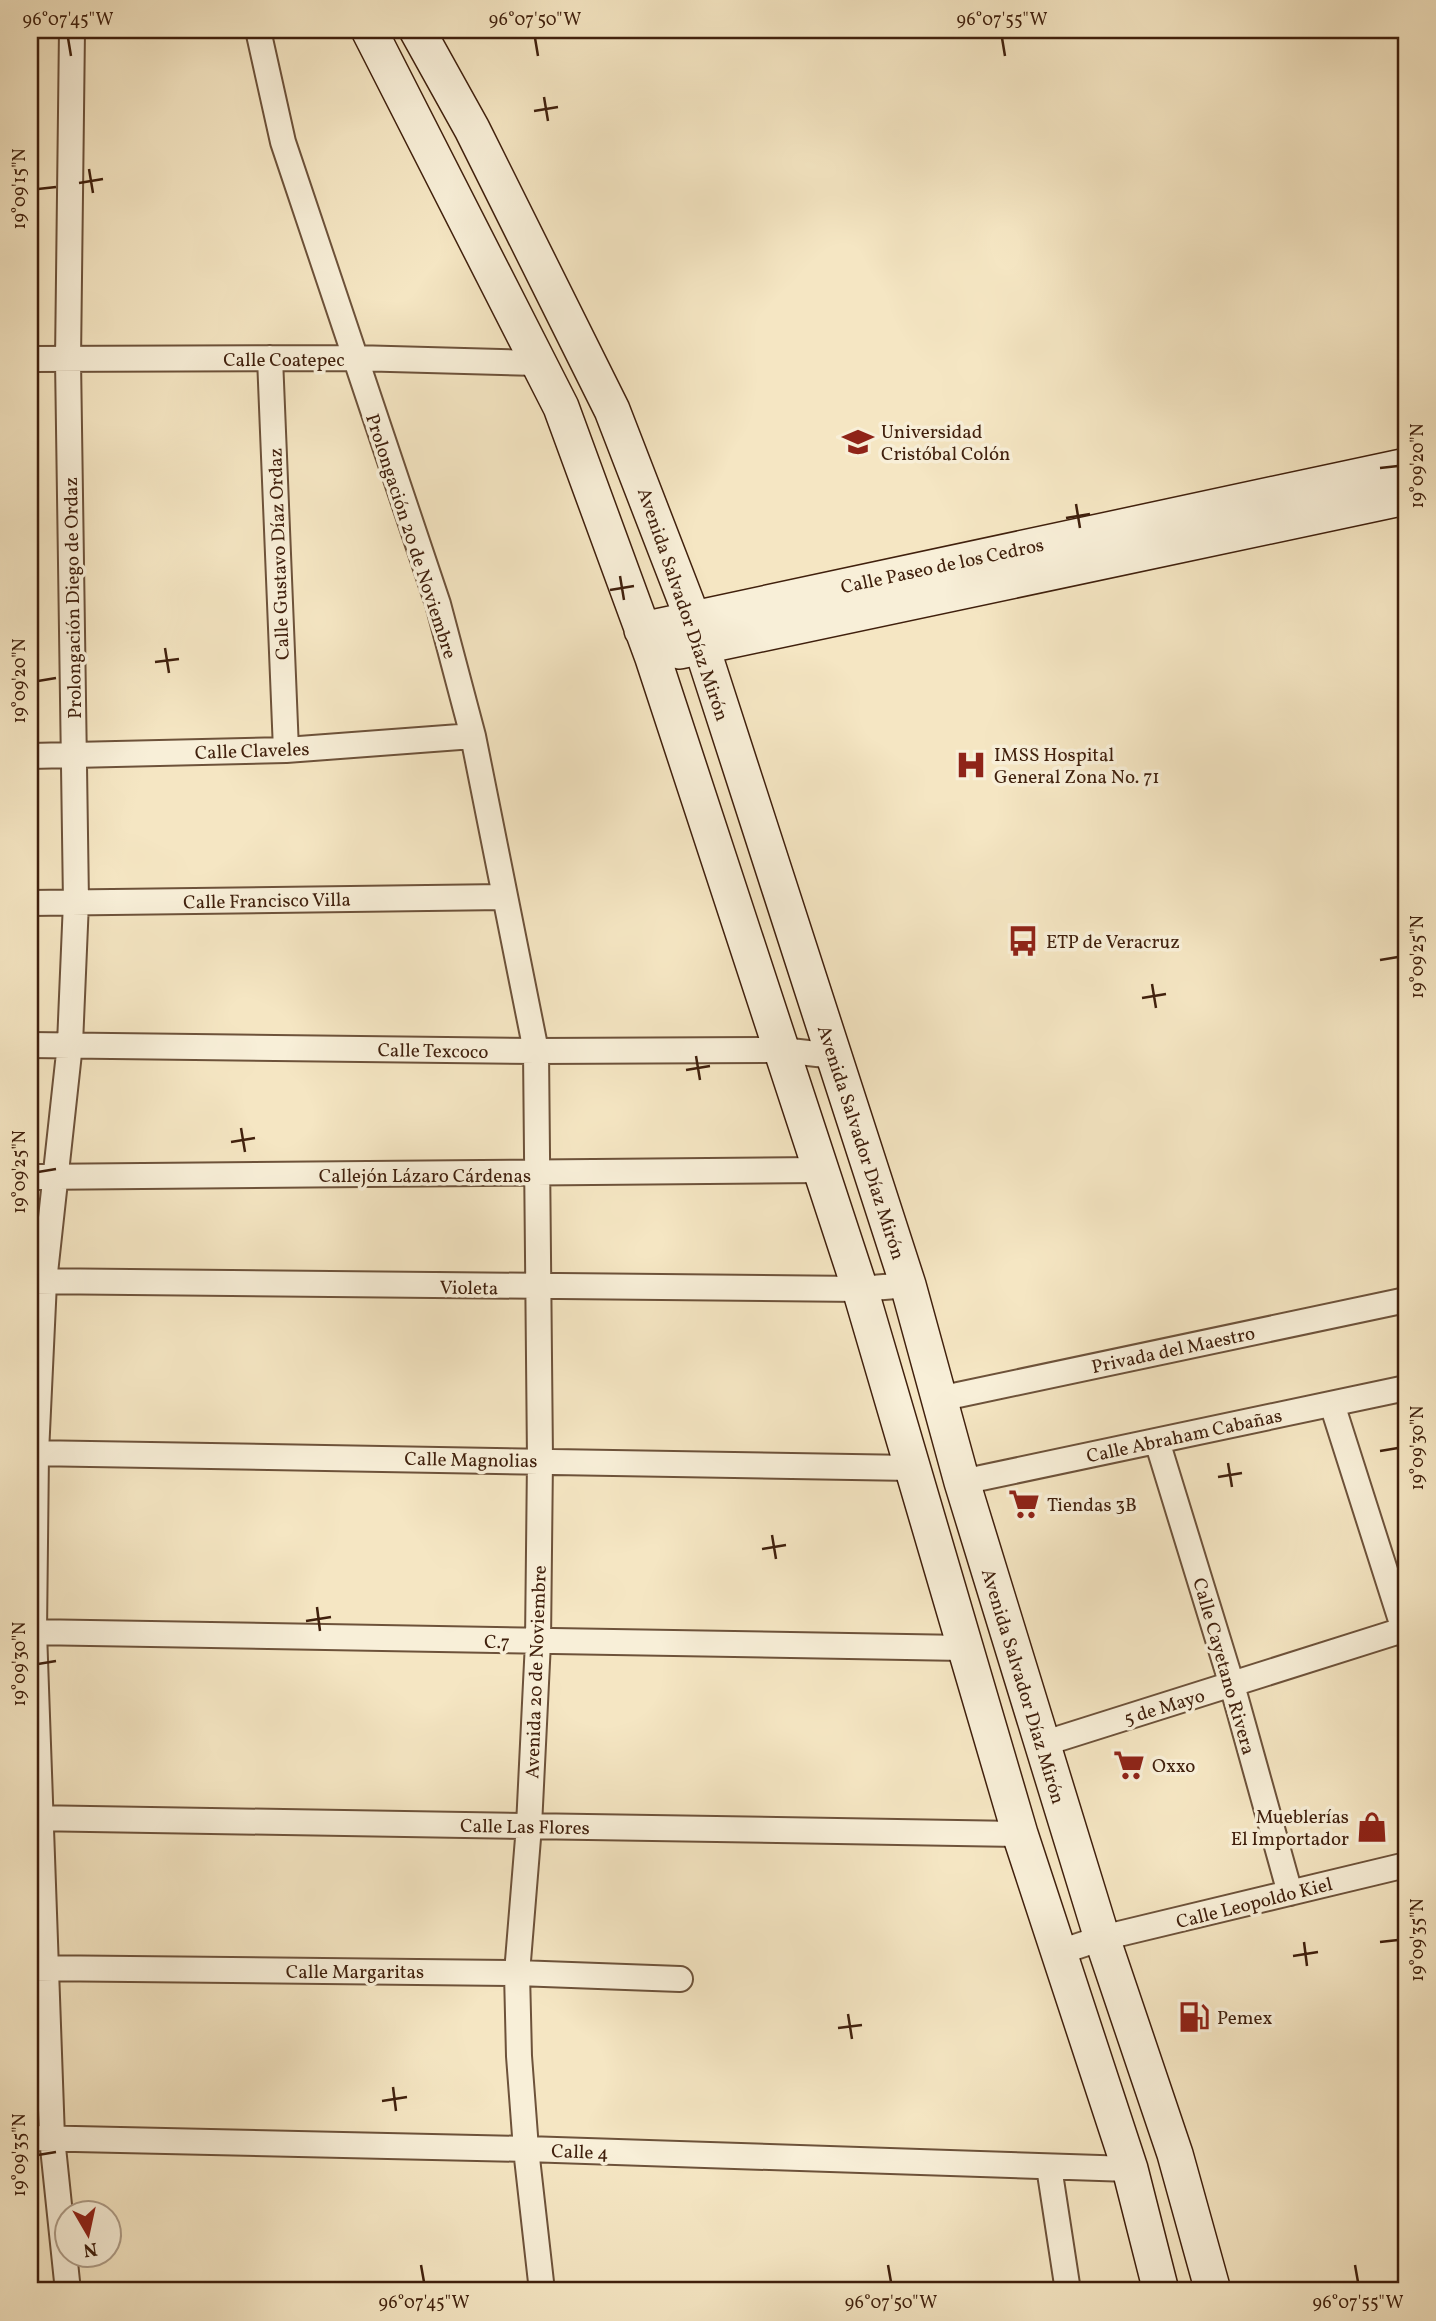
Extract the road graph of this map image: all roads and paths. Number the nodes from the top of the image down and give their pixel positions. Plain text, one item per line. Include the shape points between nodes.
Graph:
1 (72, 30) edge
2 (258, 30) edge
3 (369, 30) edge
4 (417, 30) edge
5 (270, 358) junction
6 (354, 358) junction
7 (30, 359) edge
8 (68, 360) junction
9 (537, 363) junction
10 (1406, 466) edge
11 (1406, 497) edge
12 (1071, 554) junction
13 (697, 632) junction
14 (648, 644) junction
15 (473, 736) junction
16 (286, 750) junction
17 (75, 755) junction
18 (30, 756) edge
19 (504, 897) junction
20 (76, 902) junction
21 (30, 903) edge
22 (70, 1044) junction
23 (30, 1045) edge
24 (780, 1050) junction
25 (536, 1051) junction
26 (835, 1056) junction
27 (55, 1170) junction
28 (820, 1170) junction
29 (537, 1174) junction
30 (30, 1177) edge
31 (37, 1281) edge
32 (908, 1285) junction
33 (540, 1288) junction
34 (860, 1289) junction
35 (1406, 1300) edge
36 (1406, 1388) edge
37 (939, 1399) junction
38 (1332, 1404) junction
39 (1157, 1441) junction
40 (33, 1453) edge
41 (540, 1460) junction
42 (912, 1468) junction
43 (961, 1482) junction
44 (1406, 1631) edge
45 (32, 1632) edge
46 (538, 1642) junction
47 (964, 1648) junction
48 (1232, 1685) junction
49 (1042, 1744) junction
50 (35, 1818) edge
51 (529, 1826) junction
52 (1020, 1833) junction
53 (1406, 1865) edge
54 (1290, 1893) junction
55 (1102, 1938) junction
56 (1060, 1952) junction
57 (38, 1968) edge
58 (517, 1973) junction
59 (680, 1979) dead end
60 (41, 2138) edge
61 (526, 2149) junction
62 (1048, 2166) junction
63 (1130, 2169) junction
64 (68, 2291) edge
65 (542, 2291) edge
66 (1068, 2291) edge
67 (1161, 2291) edge
68 (1213, 2291) edge

1 - 8 street, Prolongación Diego de Ordaz
2 - 6 street, Prolongación 20 de Noviembre via 283,142
3 - 9 main road
4 - 13 main road, Avenida Salvador Díaz Mirón via 612,410
5 - 6 street, Calle Coatepec
5 - 8 street, Calle Coatepec
5 - 16 street, Calle Gustavo Díaz Ordaz
6 - 9 street, Calle Coatepec
6 - 15 street, Prolongación 20 de Noviembre via 438,604
7 - 8 street, Calle Coatepec
8 - 17 street, Prolongación Diego de Ordaz
9 - 14 main road via 561,407
10 - 12 main road, Calle Paseo de los Cedros
11 - 12 main road, Calle Paseo de los Cedros
12 - 13 main road, Calle Paseo de los Cedros
13 - 14 main road, Calle Paseo de los Cedros
13 - 26 main road, Avenida Salvador Díaz Mirón
14 - 24 main road
15 - 16 street, Calle Claveles
15 - 19 street, Prolongación 20 de Noviembre
16 - 17 street, Calle Claveles
17 - 18 street, Calle Claveles
17 - 20 street, Prolongación Diego de Ordaz
19 - 20 street, Calle Francisco Villa
19 - 25 street, Prolongación 20 de Noviembre
20 - 21 street, Calle Francisco Villa
20 - 22 street, Prolongación Diego de Ordaz
22 - 23 street, Calle Texcoco
22 - 25 street, Calle Texcoco
22 - 27 street, Prolongación Diego de Ordaz
24 - 25 street, Calle Texcoco
24 - 26 street, Calle Texcoco
24 - 28 main road
25 - 29 street, Avenida 20 de Noviembre
26 - 32 main road, Avenida Salvador Díaz Mirón
27 - 29 street, Callejón Lázaro Cárdenas
27 - 30 street, Callejón Lázaro Cárdenas
27 - 31 street, Prolongación Diego de Ordaz
28 - 29 street, Callejón Lázaro Cárdenas
28 - 34 main road
29 - 33 street, Avenida 20 de Noviembre
31 - 33 street, Violeta
31 - 40 street, Prolongación Diego de Ordaz
32 - 34 street, Violeta
32 - 37 main road, Avenida Salvador Díaz Mirón
33 - 34 street, Violeta
33 - 41 street, Avenida 20 de Noviembre
34 - 42 main road
35 - 37 street, Privada del Maestro
36 - 38 street, Calle Abraham Cabañas
37 - 43 main road, Avenida Salvador Díaz Mirón
38 - 39 street, Calle Abraham Cabañas
38 - 44 street
39 - 43 street, Calle Abraham Cabañas
39 - 48 street, Calle Cayetano Rivera
40 - 41 street, Calle Magnolias
40 - 45 street, Prolongación Diego de Ordaz
41 - 42 street, Calle Magnolias
41 - 46 street, Avenida 20 de Noviembre
42 - 47 main road
43 - 49 main road, Avenida Salvador Díaz Mirón
44 - 48 street, 5 de Mayo
45 - 46 street, C.7
45 - 50 street, Prolongación Diego de Ordaz
46 - 47 street, C.7
46 - 51 street, Avenida 20 de Noviembre
47 - 52 main road
48 - 49 street, 5 de Mayo
48 - 54 street, Calle Cayetano Rivera
49 - 55 main road, Avenida Salvador Díaz Mirón
50 - 51 street, Calle Las Flores
50 - 57 street, Prolongación Diego de Ordaz
51 - 52 street, Calle Las Flores
51 - 58 street, Avenida 20 de Noviembre
52 - 56 main road
53 - 54 street, Calle Leopoldo Kiel
54 - 55 street, Calle Leopoldo Kiel
55 - 56 street, Calle Leopoldo Kiel
55 - 68 main road, Avenida Salvador Díaz Mirón via 1175,2154
56 - 63 main road
57 - 58 street, Calle Margaritas
57 - 60 street, Prolongación Diego de Ordaz
58 - 59 street, Calle Margaritas
58 - 61 street, Avenida 20 de Noviembre
60 - 61 street, Calle 4
60 - 64 street, Prolongación Diego de Ordaz
61 - 62 street, Calle 4
61 - 65 street, Avenida 20 de Noviembre
62 - 63 street, Calle 4
62 - 66 street
63 - 67 main road

